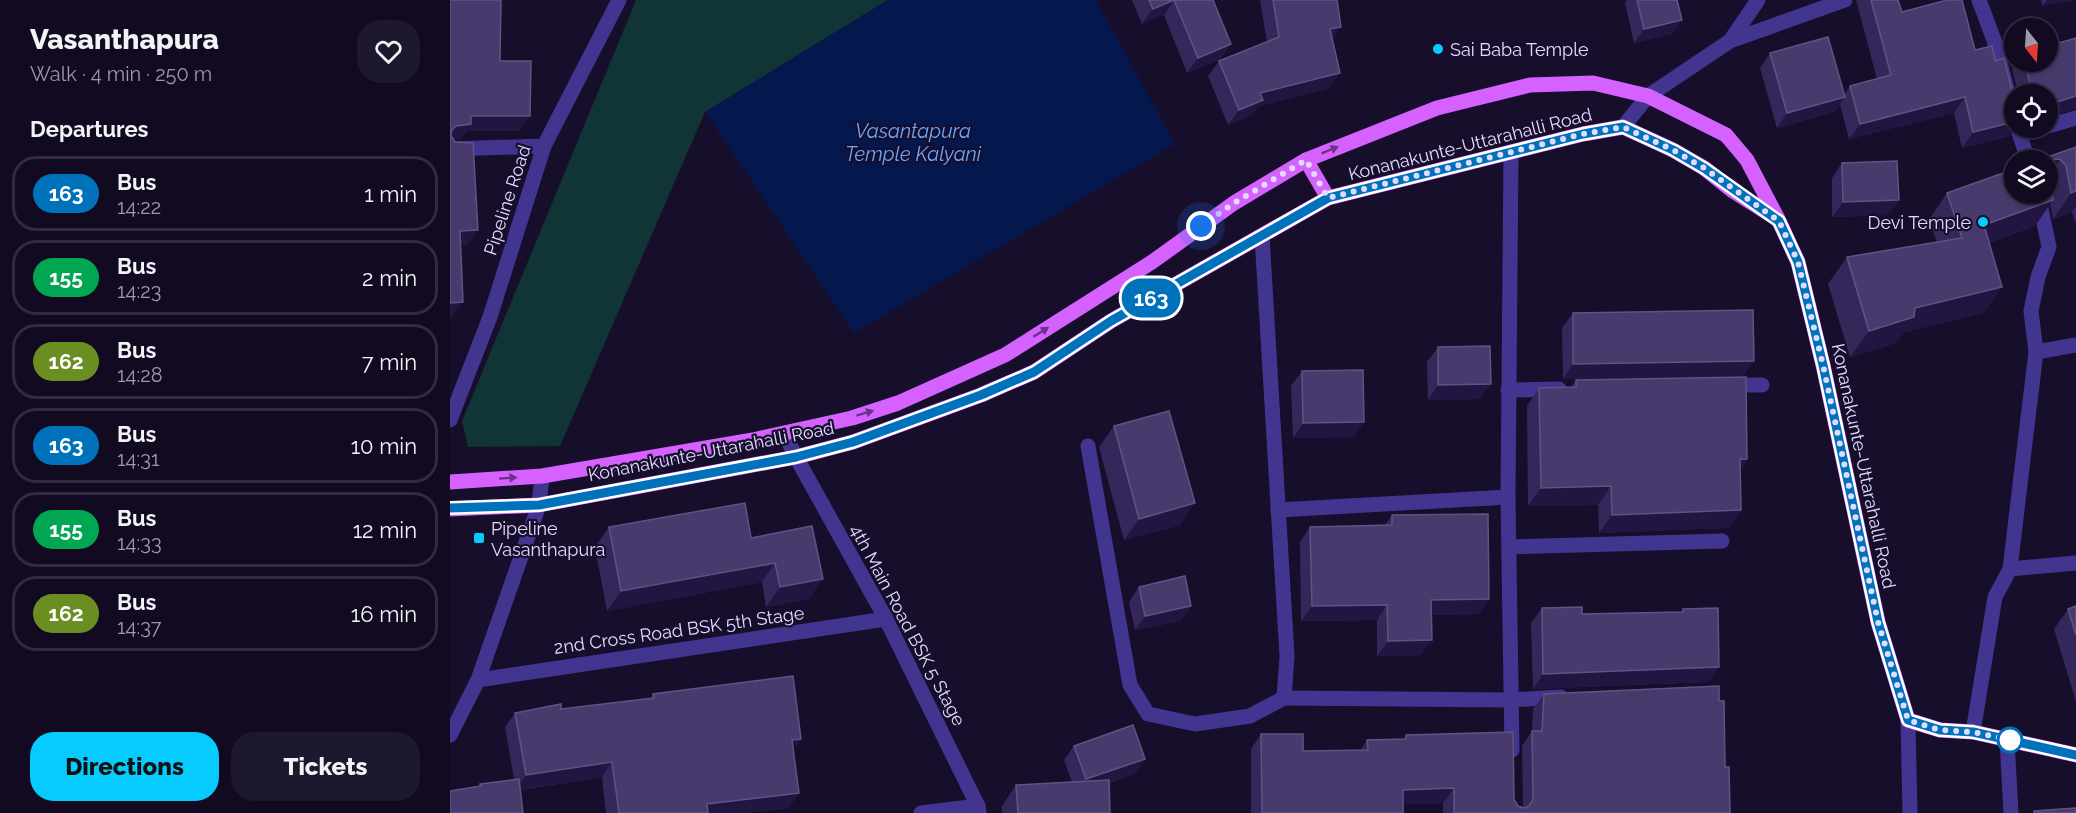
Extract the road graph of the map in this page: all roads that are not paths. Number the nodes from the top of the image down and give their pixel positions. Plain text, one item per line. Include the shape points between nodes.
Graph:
1 (619, 0) edge
2 (1758, 0) edge
3 (1845, 0) edge
4 (1978, 0) edge
5 (1730, 41) junction
6 (2006, 84) edge
7 (1648, 96) junction
8 (2076, 118) edge
9 (2058, 123) edge
10 (1623, 127) junction
11 (544, 146) junction
12 (450, 149) edge
13 (1511, 154) junction
14 (1306, 160) junction
15 (1328, 198) junction
16 (2040, 204) edge
17 (1779, 221) junction
18 (1262, 236) junction
19 (2076, 345) edge
20 (2036, 352) junction
21 (1762, 385) dead end
22 (1716, 386) edge
23 (1577, 388) edge
24 (1508, 390) junction
25 (450, 420) edge
26 (784, 433) junction
27 (1088, 446) dead end
28 (796, 457) junction
29 (542, 476) junction
30 (450, 482) edge
31 (1508, 497) junction
32 (539, 505) junction
33 (450, 508) edge
34 (1278, 510) junction
35 (1722, 541) dead end
36 (1509, 547) junction
37 (2076, 563) edge
38 (2010, 568) junction
39 (886, 619) junction
40 (478, 680) junction
41 (1580, 697) edge
42 (1284, 698) junction
43 (1511, 700) junction
44 (1908, 720) junction
45 (1973, 732) junction
46 (450, 735) edge
47 (2007, 740) junction
48 (2076, 755) edge
49 (1512, 768) edge
50 (978, 809) edge
51 (921, 813) edge
52 (1910, 813) edge
53 (2011, 813) edge

1 - 11 street, Pipeline Road
2 - 5 street
3 - 5 street
4 - 6 street
5 - 7 street
7 - 10 street
14 -> 7 main road via 1437,108 1530,85 1593,83
7 - 17 main road via 1726,135 1747,160
8 - 9 street
10 - 13 main road, Konanakunte-Uttarahalli Road
10 - 17 main road, Konanakunte-Uttarahalli Road via 1704,168
11 - 12 street
11 - 25 street, Pipeline Road via 490,317
13 - 15 main road, Konanakunte-Uttarahalli Road
13 - 24 street
14 - 15 main road
26 -> 14 main road via 898,403 999,359 1152,262 1234,203
15 - 18 main road, Konanakunte-Uttarahalli Road
16 - 20 street via 2049,247 2031,311
17 - 44 main road, Konanakunte-Uttarahalli Road via 1798,262 1878,622
18 - 28 main road, Konanakunte-Uttarahalli Road via 1111,321 1034,372 853,442
18 - 34 street
19 - 20 street
20 - 38 street
21 - 22 street
23 - 24 street
24 - 31 street
26 - 28 street, 4th Main Road BSK 5 Stage
26 - 29 main road
27 - 42 street via 1130,685 1148,714 1195,724 1250,716
28 - 32 main road, Konanakunte-Uttarahalli Road
28 - 39 street, 4th Main Road BSK 5 Stage
30 -> 29 main road
29 - 32 street
31 - 34 street
31 - 36 street
32 - 33 main road, Konanakunte-Uttarahalli Road
32 - 40 street
34 - 42 street via 1287,656
35 - 36 street
36 - 43 street
37 - 38 street
38 - 45 street via 1995,597
39 - 40 street, 2nd Cross Road BSK 5th Stage
39 - 50 street, 4th Main Road BSK 5 Stage
40 - 46 street
41 - 43 street
42 - 43 street
43 - 49 street
44 - 45 main road via 1940,730
44 - 52 street
45 - 47 main road
47 - 48 main road
47 - 53 street
50 - 51 street

